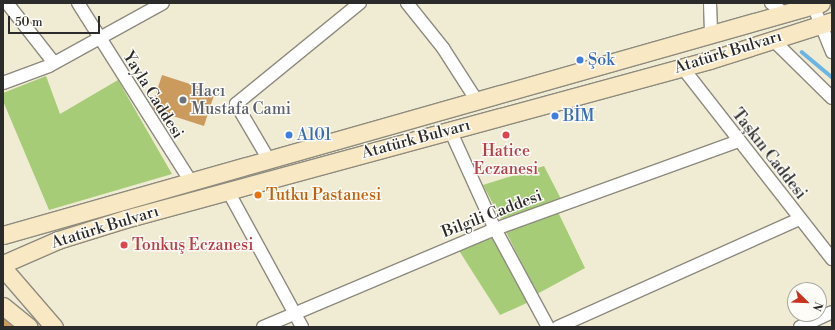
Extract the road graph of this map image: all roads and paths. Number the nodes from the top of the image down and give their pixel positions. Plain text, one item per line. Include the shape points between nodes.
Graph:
1 (7, 3) edge
2 (78, 3) edge
3 (163, 3) edge
4 (360, 3) edge
5 (407, 3) edge
6 (710, 3) edge
7 (771, 3) edge
8 (815, 4) edge
9 (784, 13) junction
10 (825, 27) edge
11 (711, 34) junction
12 (99, 38) junction
13 (772, 39) junction
14 (832, 52) edge
15 (54, 63) junction
16 (682, 67) junction
17 (3, 83) edge
18 (832, 98) edge
19 (477, 101) junction
20 (450, 130) junction
21 (738, 141) junction
22 (269, 160) junction
23 (191, 182) junction
24 (228, 191) junction
25 (800, 219) junction
26 (495, 229) junction
27 (3, 235) edge
28 (832, 259) edge
29 (3, 264) edge
30 (3, 268) edge
31 (3, 306) edge
32 (294, 312) junction
33 (832, 312) edge
34 (29, 327) edge
35 (54, 327) edge
36 (263, 327) edge
37 (302, 327) edge
38 (548, 327) edge
39 (558, 327) edge
40 (800, 327) edge

1 - 15 street
2 - 12 street, Yayla Caddesi
3 - 12 street
4 - 22 street via 236,104
5 - 19 street via 443,48
6 - 11 street
7 - 9 street
8 - 9 main road, Atatürk Bulvarı
8 - 10 street
9 - 11 main road, Atatürk Bulvarı
10 - 13 main road, Atatürk Bulvarı
10 - 14 street
11 - 19 main road, Atatürk Bulvarı
12 - 15 street
12 - 23 street, Yayla Caddesi
13 - 16 main road, Atatürk Bulvarı
13 - 18 street
15 - 17 street
16 - 20 main road, Atatürk Bulvarı
16 - 21 street, Taşkın Caddesi
19 - 22 main road, Atatürk Bulvarı
20 - 24 main road, Atatürk Bulvarı
20 - 26 street
21 - 25 street, Taşkın Caddesi
21 - 26 street, Bilgili Caddesi
22 - 23 main road, Atatürk Bulvarı
23 - 27 main road, Atatürk Bulvarı
24 - 29 main road, Atatürk Bulvarı via 58,240
24 - 32 street
25 - 28 street, Taşkın Caddesi
25 - 39 street
26 - 32 street, Bilgili Caddesi
26 - 38 street
30 - 35 main road
31 - 34 main road
32 - 36 street, Bilgili Caddesi
32 - 37 street
33 - 40 street

